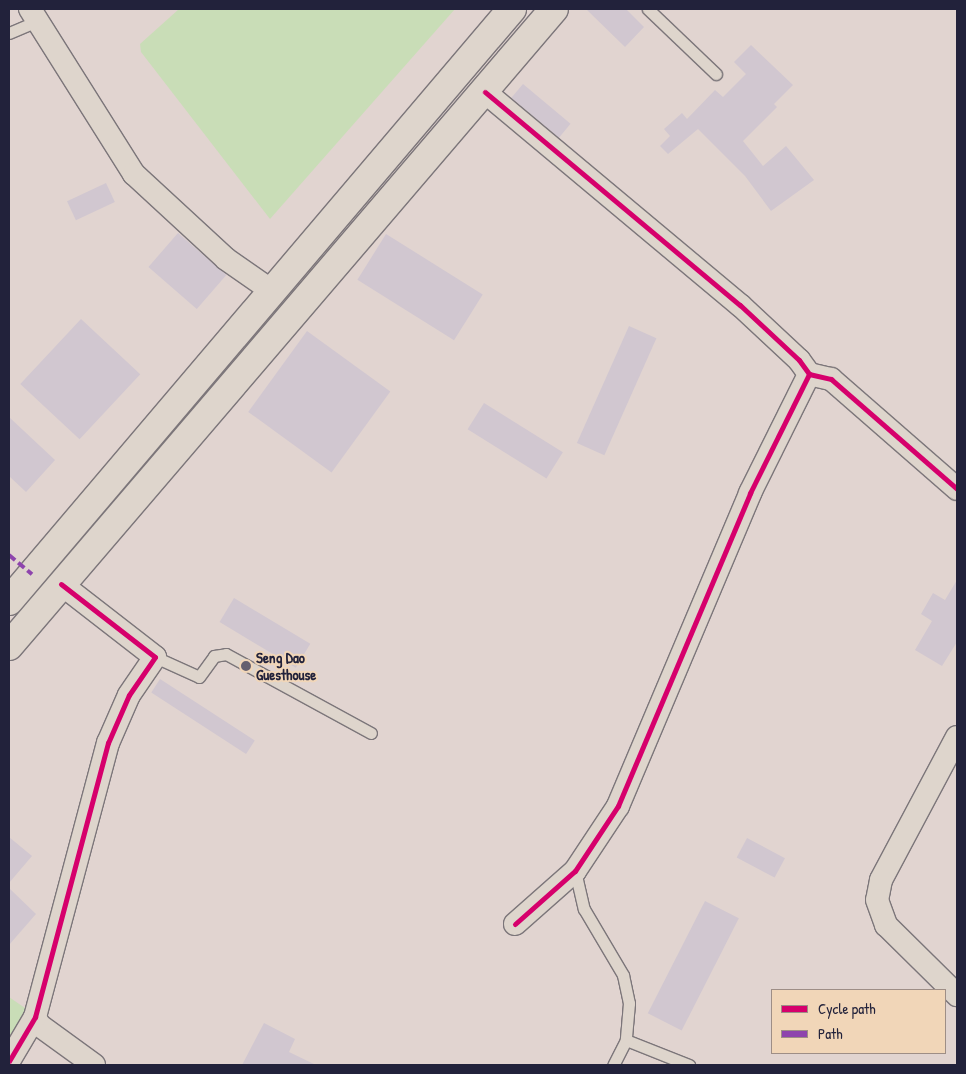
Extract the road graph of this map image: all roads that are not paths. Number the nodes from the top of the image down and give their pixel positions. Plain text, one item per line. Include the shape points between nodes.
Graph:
1 (512, 9) edge
2 (554, 9) edge
3 (648, 9) edge
4 (33, 15) edge
5 (9, 33) edge
6 (716, 74) dead end
7 (485, 92) junction
8 (272, 291) junction
9 (809, 374) junction
10 (957, 489) edge
11 (93, 502) junction
12 (116, 521) junction
13 (61, 584) junction
14 (9, 601) edge
15 (9, 646) edge
16 (155, 657) junction
17 (370, 733) dead end
18 (957, 737) edge
19 (575, 871) junction
20 (515, 924) dead end
21 (957, 995) edge
22 (35, 1018) junction
23 (626, 1040) junction
24 (9, 1061) edge
25 (94, 1065) edge
26 (613, 1065) edge
27 (689, 1065) edge

1 - 8 main road
2 - 7 main road
3 - 6 lane
4 - 5 lane
4 - 8 street via 134,174 226,260
7 - 9 street via 740,304 799,360
7 - 12 main road
8 - 11 main road
9 - 10 street via 831,378
9 - 19 street via 750,493 618,806
11 - 12 main road
11 - 14 main road
12 - 13 main road
13 - 15 main road
13 - 16 street
16 - 17 lane via 199,677 214,656 226,654
16 - 22 street via 130,695 108,744
18 - 21 street via 881,880 877,900 886,925
19 - 20 street
19 - 23 lane via 584,909 623,975 629,1003
22 - 24 street
22 - 25 street via 39,1025
23 - 26 lane
23 - 27 lane

